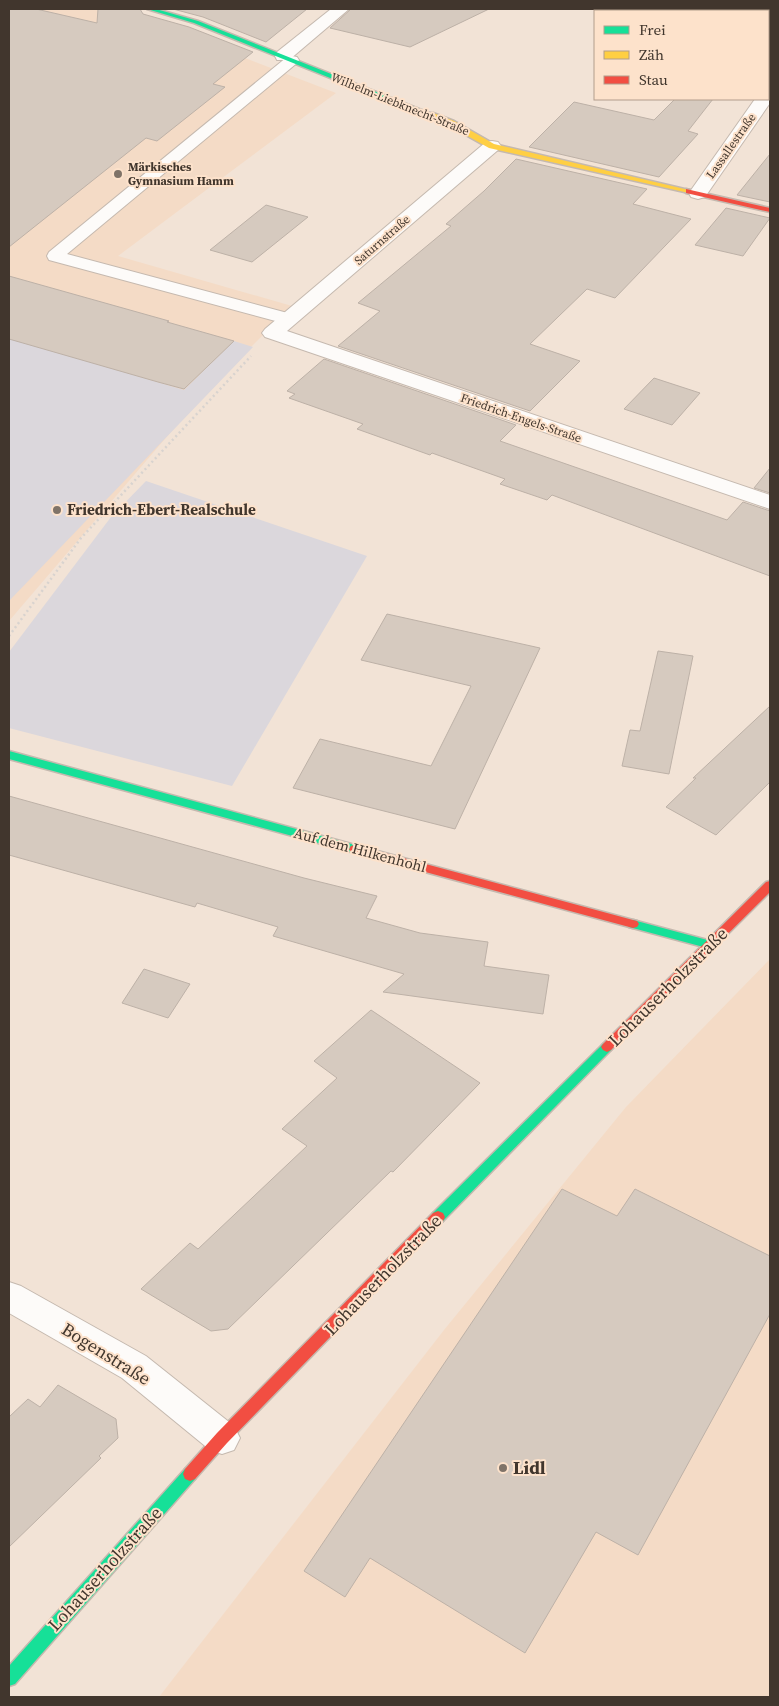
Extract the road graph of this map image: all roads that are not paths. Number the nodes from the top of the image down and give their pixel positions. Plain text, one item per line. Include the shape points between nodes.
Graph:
1 (150, 9) edge
2 (341, 9) edge
3 (288, 58) junction
4 (763, 100) edge
5 (492, 146) junction
6 (698, 192) junction
7 (770, 210) edge
8 (289, 319) junction
9 (272, 334) joint
10 (770, 502) edge
11 (9, 755) edge
12 (770, 885) edge
13 (711, 945) junction
14 (9, 1296) edge
15 (222, 1438) junction
16 (9, 1678) edge

1 - 3 street, Wilhelm-Liebknecht-Straße via 196,22
2 - 3 street
3 - 5 street, Wilhelm-Liebknecht-Straße via 451,123
3 - 8 lane via 55,256
4 - 6 street, Lassallestraße
5 - 6 street, Wilhelm-Liebknecht-Straße
5 - 8 street, Saturnstraße
6 - 7 street, Wilhelm-Liebknecht-Straße
8 - 9 street, Saturnstraße
9 - 10 street, Friedrich-Engels-Straße
11 - 13 street, Auf dem Hilkenhohl
12 - 13 street, Lohauserholzstraße
13 - 15 street, Lohauserholzstraße via 550,1103
14 - 15 street, Bogenstraße via 134,1367
15 - 16 street, Lohauserholzstraße

